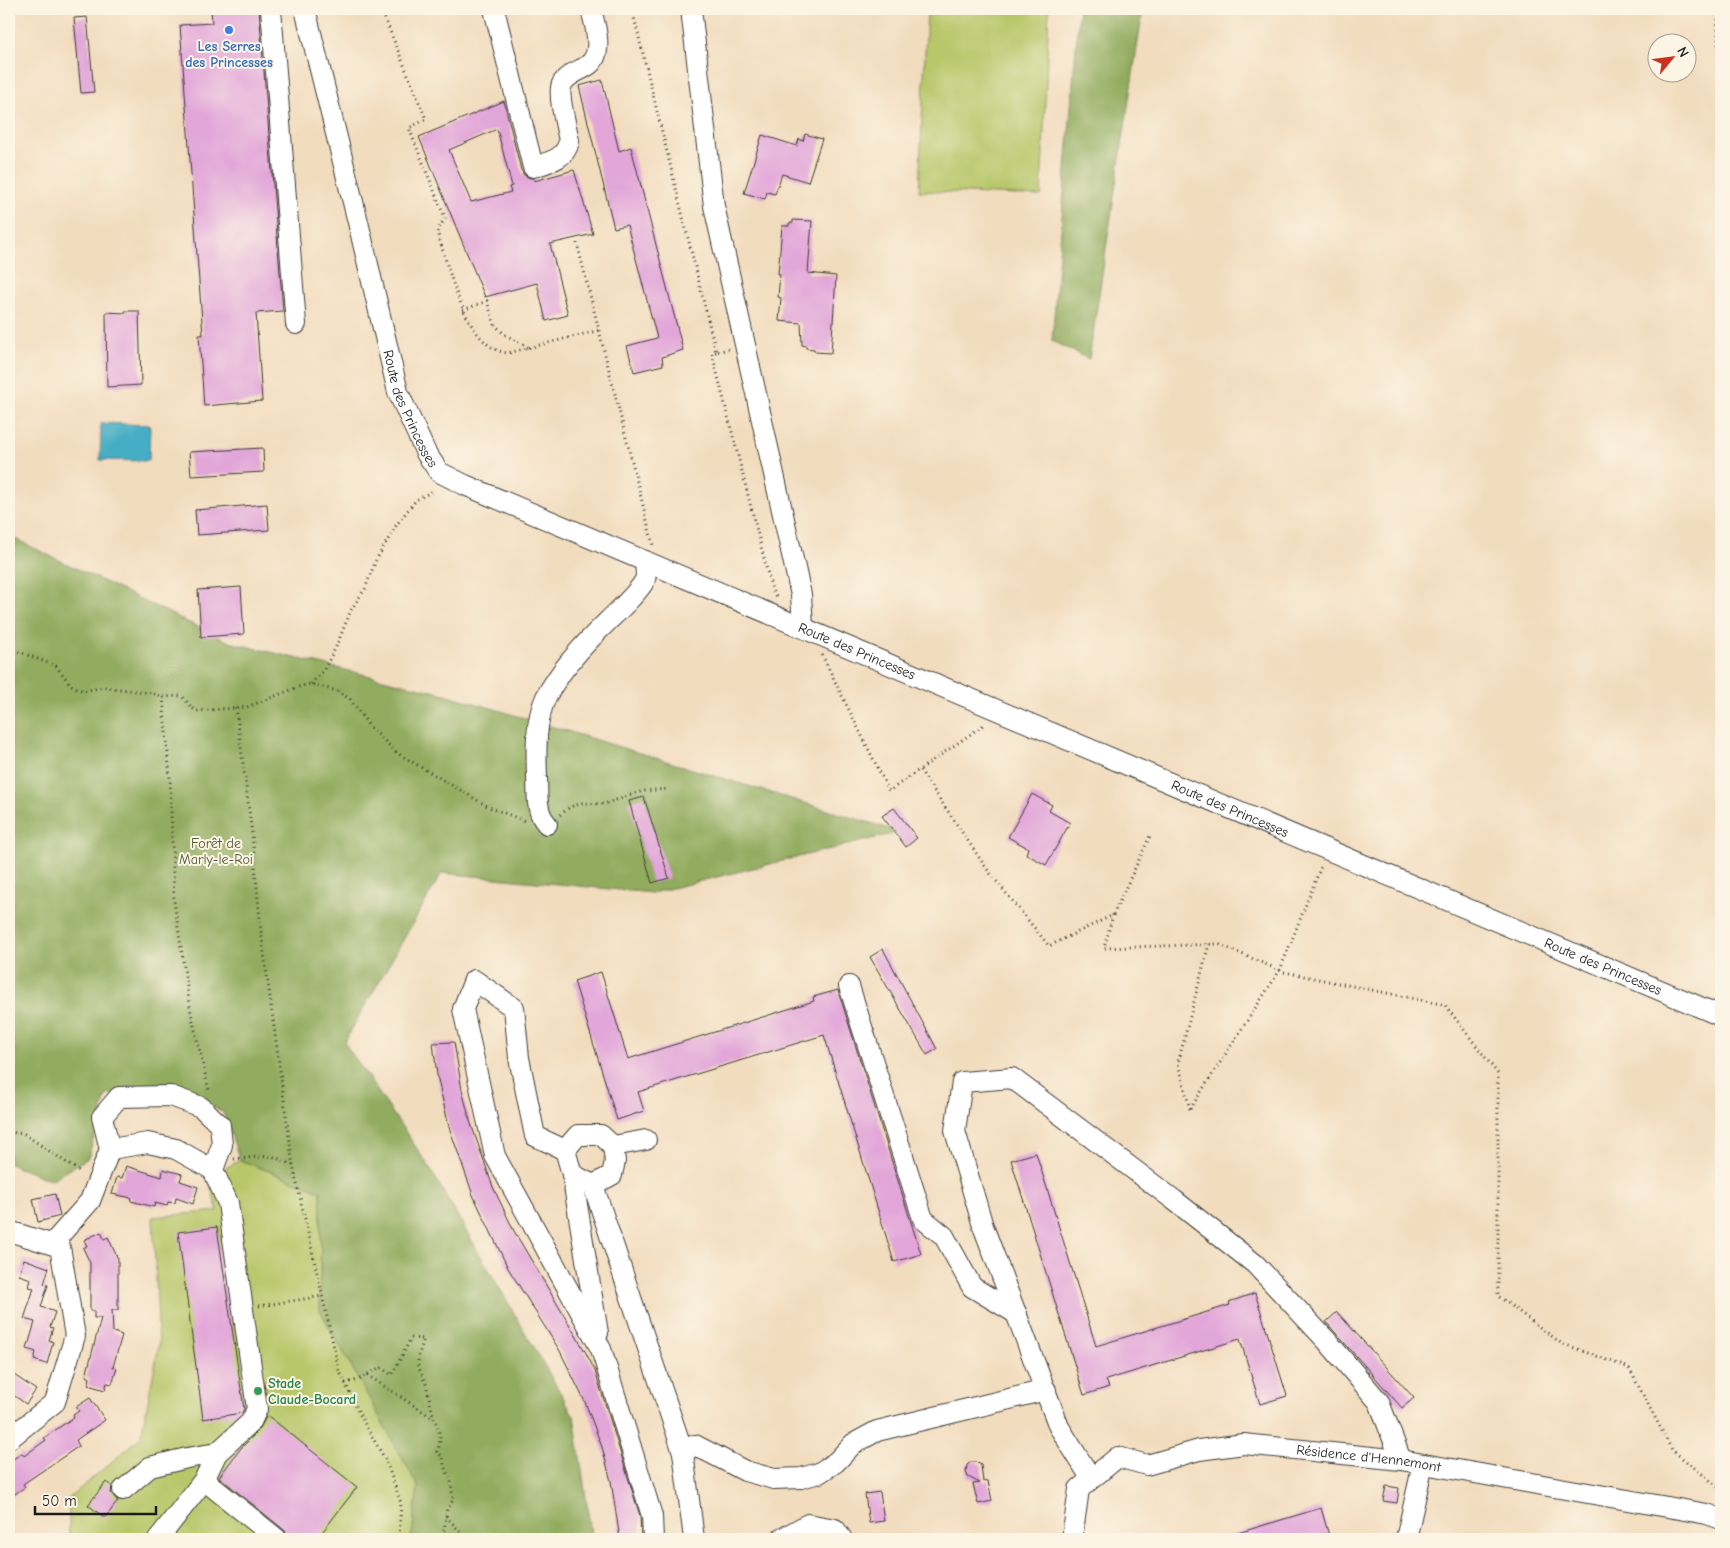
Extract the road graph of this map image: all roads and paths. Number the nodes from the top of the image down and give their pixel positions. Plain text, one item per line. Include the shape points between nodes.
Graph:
1 (271, 9) edge
2 (305, 9) edge
3 (381, 9) edge
4 (494, 9) edge
5 (591, 9) edge
6 (632, 9) edge
7 (691, 9) edge
8 (1718, 9) edge
9 (1721, 111) edge
10 (577, 243) dead end
11 (463, 310) junction
12 (296, 324) dead end
13 (600, 330) junction
14 (745, 346) junction
15 (530, 348) junction
16 (716, 352) junction
17 (456, 481) junction
18 (649, 554) junction
19 (777, 598) dead end
20 (807, 629) junction
21 (9, 648) edge
22 (311, 684) junction
23 (163, 697) junction
24 (236, 708) junction
25 (1002, 712) junction
26 (920, 770) junction
27 (667, 789) dead end
28 (547, 824) junction
29 (1151, 834) dead end
30 (1327, 850) junction
31 (1113, 915) junction
32 (1209, 944) junction
33 (1280, 970) junction
34 (849, 986) dead end
35 (1721, 1016) edge
36 (212, 1098) dead end
37 (9, 1132) edge
38 (646, 1140) dead end
39 (613, 1146) junction
40 (110, 1149) junction
41 (565, 1150) junction
42 (215, 1165) junction
43 (294, 1166) junction
44 (572, 1174) junction
45 (97, 1184) junction
46 (593, 1185) junction
47 (9, 1232) edge
48 (52, 1244) junction
49 (322, 1296) junction
50 (264, 1305) dead end
51 (1017, 1314) junction
52 (600, 1348) junction
53 (367, 1375) junction
54 (345, 1383) junction
55 (1046, 1390) junction
56 (434, 1419) junction
57 (9, 1439) edge
58 (683, 1452) junction
59 (217, 1453) junction
60 (1402, 1460) junction
61 (1423, 1464) junction
62 (1091, 1478) junction
63 (204, 1480) junction
64 (1721, 1489) edge
65 (123, 1490) dead end
66 (446, 1516) junction
67 (1721, 1519) edge
68 (158, 1539) edge
69 (277, 1539) edge
70 (399, 1539) edge
71 (440, 1539) edge
72 (466, 1539) edge
73 (653, 1539) edge
74 (694, 1539) edge
75 (781, 1539) edge
76 (842, 1539) edge
77 (1072, 1539) edge
78 (1406, 1539) edge

1 - 12 street
2 - 17 street, Route des Princesses via 398,392 426,453 439,472
3 - 11 path via 426,120 409,128 445,218 437,232
4 - 5 street via 533,167 557,159 568,148 561,85 595,57 597,46
6 - 16 path
7 - 14 street via 714,206
8 - 9 path
10 - 13 path
11 - 15 path via 471,327 487,345 500,353
11 - 15 path via 487,301 495,325 504,334
13 - 15 path
13 - 18 path
14 - 16 path
14 - 20 street
16 - 19 path via 712,353 772,590
17 - 18 street, Route des Princesses
17 - 22 path via 416,500 397,524 351,610 336,647
18 - 20 street, Route des Princesses
18 - 28 street via 646,578 639,588 589,640 556,680 545,699 538,727 537,768 539,810
20 - 25 street, Route des Princesses
20 - 26 path via 889,791
21 - 23 path via 56,666 71,685 83,691 104,687
22 - 24 path
22 - 28 path via 337,691 350,699 370,726 397,753 489,808 533,823
23 - 24 path via 183,697 197,711
23 - 36 path via 170,778 174,901 191,1013
24 - 43 path via 261,931
25 - 26 path
25 - 30 street, Route des Princesses
26 - 31 path via 989,872 1049,946
27 - 28 path via 643,791 604,804 582,804
29 - 31 path
30 - 33 path
30 - 35 street, Route des Princesses
31 - 32 path via 1104,948
32 - 33 path via 1218,944
32 - 33 path via 1178,1064 1190,1109
33 - 64 path via 1445,1005 1498,1074 1498,1296 1561,1343 1629,1368 1672,1450
34 - 51 street via 924,1219 944,1236 972,1287
37 - 45 path via 24,1134
38 - 39 street
39 - 41 street via 601,1135 578,1135
39 - 46 street via 615,1161 612,1175
40 - 42 street via 148,1143
40 - 42 street via 102,1118 119,1097 171,1096 201,1107 220,1125 222,1145
40 - 45 street
41 - 44 street
41 - 52 street via 535,1136 519,1058 514,1008 474,980 462,1009 495,1156
42 - 43 path via 272,1156
42 - 59 street via 230,1212 257,1408 251,1422
43 - 49 path
44 - 46 street
44 - 52 street
45 - 48 street via 90,1201
46 - 58 street
47 - 48 street
48 - 57 street via 60,1247 75,1336 55,1402
49 - 50 path
49 - 54 path
51 - 55 street
51 - 60 street via 983,1226 955,1131 962,1082 1012,1078 1255,1264 1328,1341 1379,1402
52 - 73 street via 652,1516
53 - 54 path
53 - 56 path
53 - 56 path via 380,1367 392,1375 412,1338 424,1339 418,1366
54 - 70 path via 386,1461 401,1503
55 - 58 street via 877,1432 853,1444 836,1462 819,1473 801,1478 774,1479 745,1470 695,1445
55 - 62 street via 1059,1427
56 - 66 path via 440,1444 437,1452 443,1457 451,1481 453,1500
58 - 74 street
59 - 63 street
59 - 65 street via 150,1467
60 - 61 street, Résidence d'Hennemont
60 - 62 street, Résidence d'Hennemont via 1244,1444 1199,1450 1147,1465 1118,1457
61 - 67 street, Résidence d'Hennemont
61 - 78 street
62 - 77 street, Résidence d'Hennemont via 1079,1489
63 - 68 street
63 - 69 street
66 - 71 path
66 - 72 path
75 - 76 street via 808,1524 834,1529

